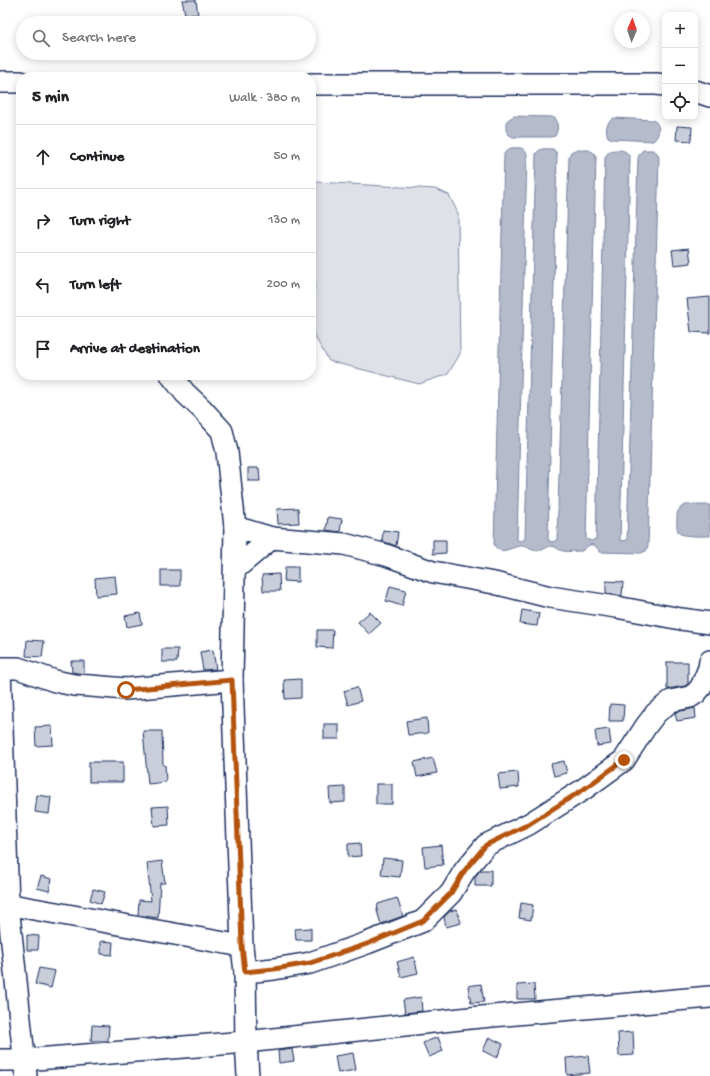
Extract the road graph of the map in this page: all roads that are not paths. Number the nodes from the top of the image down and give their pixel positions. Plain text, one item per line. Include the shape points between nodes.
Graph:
1 (0, 82) edge
2 (16, 82) edge
3 (316, 84) edge
4 (662, 85) edge
5 (698, 92) edge
6 (710, 96) edge
7 (175, 380) edge
8 (235, 527) junction
9 (272, 538) junction
10 (235, 569) junction
11 (710, 622) edge
12 (710, 661) edge
13 (0, 668) edge
14 (232, 680) junction
15 (4, 904) edge
16 (242, 946) junction
17 (245, 972) junction
18 (710, 997) edge
19 (246, 1042) junction
20 (0, 1060) edge
21 (25, 1068) edge
22 (248, 1076) edge

1 - 2 street
3 - 4 street
5 - 6 street
7 - 8 street via 222,431 227,452
8 - 9 street
8 - 10 street
9 - 10 street
9 - 11 street via 344,544 386,555 433,572 550,597
10 - 14 street
12 - 17 street via 701,688 690,697 672,701 656,713 624,760 529,824 486,845 465,870 451,893 423,921 367,944 310,963
13 - 14 street via 18,668 74,685 126,690
13 - 15 street
14 - 16 street
15 - 16 street
15 - 21 street
16 - 17 street
17 - 19 street
18 - 19 street via 470,1018
19 - 21 street
19 - 22 street
20 - 21 street

